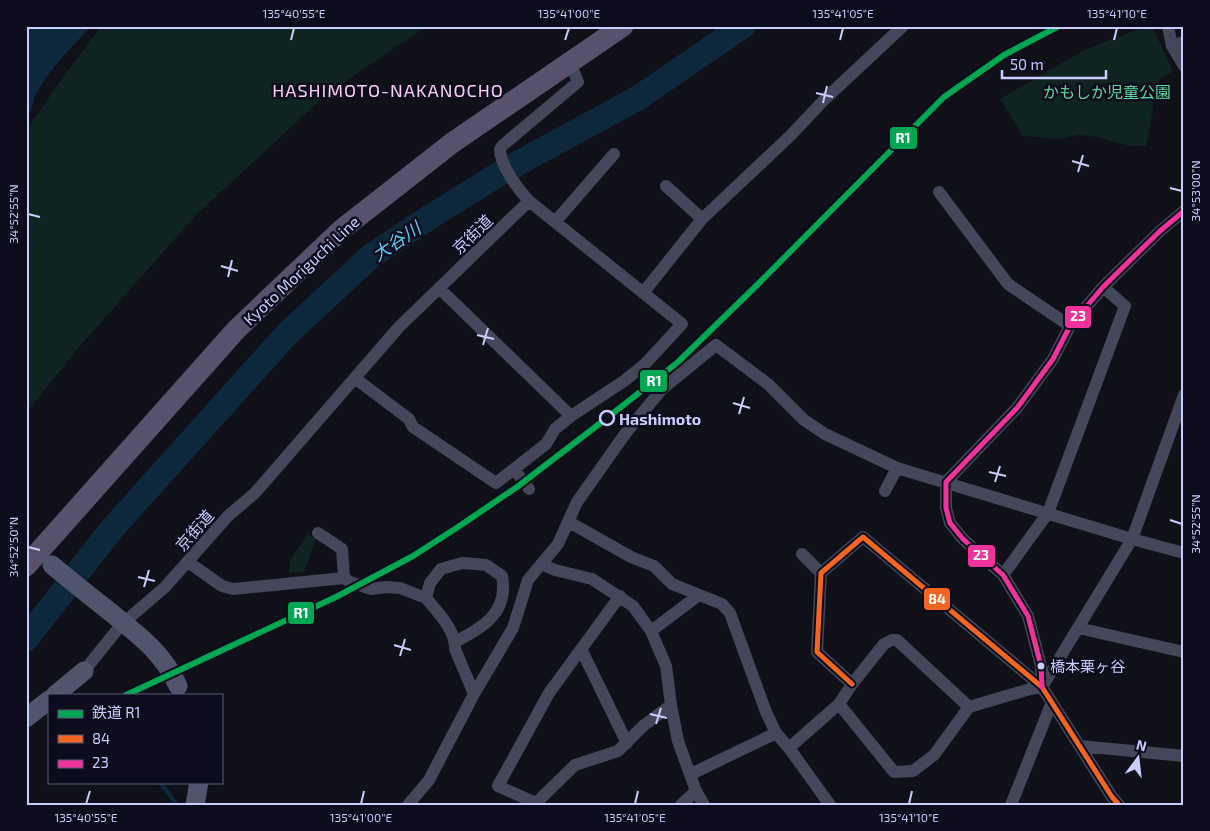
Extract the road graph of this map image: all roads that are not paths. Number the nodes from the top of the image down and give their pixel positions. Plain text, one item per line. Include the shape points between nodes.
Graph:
1 (623, 26) edge
2 (903, 26) edge
3 (1168, 26) edge
4 (1178, 44) edge
5 (570, 62) junction
6 (1184, 66) edge
7 (614, 154) dead end
8 (666, 186) dead end
9 (938, 192) dead end
10 (530, 201) junction
11 (1184, 212) edge
12 (702, 219) junction
13 (555, 222) junction
14 (1104, 287) junction
15 (440, 289) junction
16 (643, 293) junction
17 (1070, 326) junction
18 (356, 379) junction
19 (1184, 395) edge
20 (571, 416) junction
21 (897, 468) junction
22 (514, 469) junction
23 (946, 482) junction
24 (529, 489) dead end
25 (885, 491) dead end
26 (1048, 514) junction
27 (568, 522) junction
28 (318, 533) dead end
29 (1132, 539) junction
30 (1184, 553) edge
31 (802, 554) dead end
32 (39, 562) edge
33 (188, 562) junction
34 (541, 564) junction
35 (821, 573) junction
36 (1003, 575) junction
37 (344, 578) junction
38 (699, 595) junction
39 (620, 596) junction
40 (426, 598) junction
41 (1078, 628) junction
42 (652, 631) junction
43 (455, 642) junction
44 (581, 649) junction
45 (1184, 652) edge
46 (84, 671) joint
47 (852, 684) junction
48 (1042, 687) junction
49 (180, 690) edge
50 (56, 694) edge
51 (474, 694) junction
52 (48, 701) edge
53 (1052, 702) junction
54 (839, 704) junction
55 (671, 705) junction
56 (969, 707) junction
57 (26, 718) edge
58 (776, 733) junction
59 (627, 743) junction
60 (1080, 746) junction
61 (789, 748) junction
62 (1184, 756) edge
63 (691, 774) junction
64 (199, 784) edge
65 (696, 791) junction
66 (537, 804) edge
67 (195, 805) edge
68 (408, 805) edge
69 (680, 805) edge
70 (704, 805) edge
71 (830, 805) edge
72 (1011, 805) edge
73 (1119, 805) edge

1 - 5 main road, Kyoto Moriguchi Line
2 - 12 street
3 - 4 street
4 - 6 street
5 - 10 street via 578,82 500,149 512,180
5 - 32 main road, Kyoto Moriguchi Line via 452,143 341,230 236,330
7 - 13 street
8 - 12 street
9 - 17 street via 1008,284
10 - 13 street
10 - 15 street, 京街道
11 - 14 street via 1160,231
12 - 16 street
13 - 16 street
14 - 17 street
14 - 26 street via 1125,306
15 - 18 street, 京街道 via 399,327
15 - 20 street
16 - 20 street via 682,324 624,381
17 - 23 street via 1053,359 1017,408
18 - 22 street via 409,419 413,427 496,483
18 - 33 street, 京街道 via 255,493 228,516
19 - 29 street
20 - 22 street via 555,429 546,444
21 - 23 street
21 - 25 street
21 - 27 street via 825,434 804,420 768,384 716,345 662,389 625,434 577,502
22 - 24 street
23 - 26 street
23 - 36 street via 946,508 950,523
26 - 29 street
26 - 36 street
27 - 34 street via 558,544
27 - 38 street via 654,566 672,584
28 - 37 street via 342,549
29 - 30 street
29 - 41 street
31 - 35 street
32 - 49 street, bridge via 140,636 171,670
33 - 37 street via 222,586 233,588
33 - 46 street, 京街道 via 121,625
34 - 39 street via 592,579
34 - 51 street via 528,580 513,628
35 - 47 street via 817,652
35 - 48 street via 862,537
36 - 48 street via 1028,616 1041,666
37 - 40 street via 371,589 400,588
38 - 42 street
38 - 58 street via 722,604 730,613
39 - 42 street via 633,606
39 - 44 street
40 - 43 street via 449,628
40 - 43 street via 430,583 441,569 462,563 486,565 502,576 504,587 495,614 481,628
41 - 45 street
41 - 48 street
42 - 55 street via 666,666
43 - 51 street
44 - 59 street
44 - 66 street via 549,693 498,786
46 - 50 street
47 - 54 street
47 - 56 street via 884,644 897,640
48 - 53 street
48 - 56 street
51 - 68 street via 429,780
52 - 57 street
53 - 60 street
53 - 72 street
54 - 56 street via 894,772 912,771 934,755
54 - 61 street
55 - 59 street
55 - 63 street via 678,741
58 - 61 street
58 - 63 street
59 - 66 street via 618,751 575,765
60 - 62 street
60 - 73 street
61 - 71 street
63 - 65 street
64 - 67 street
65 - 69 street
65 - 70 street

